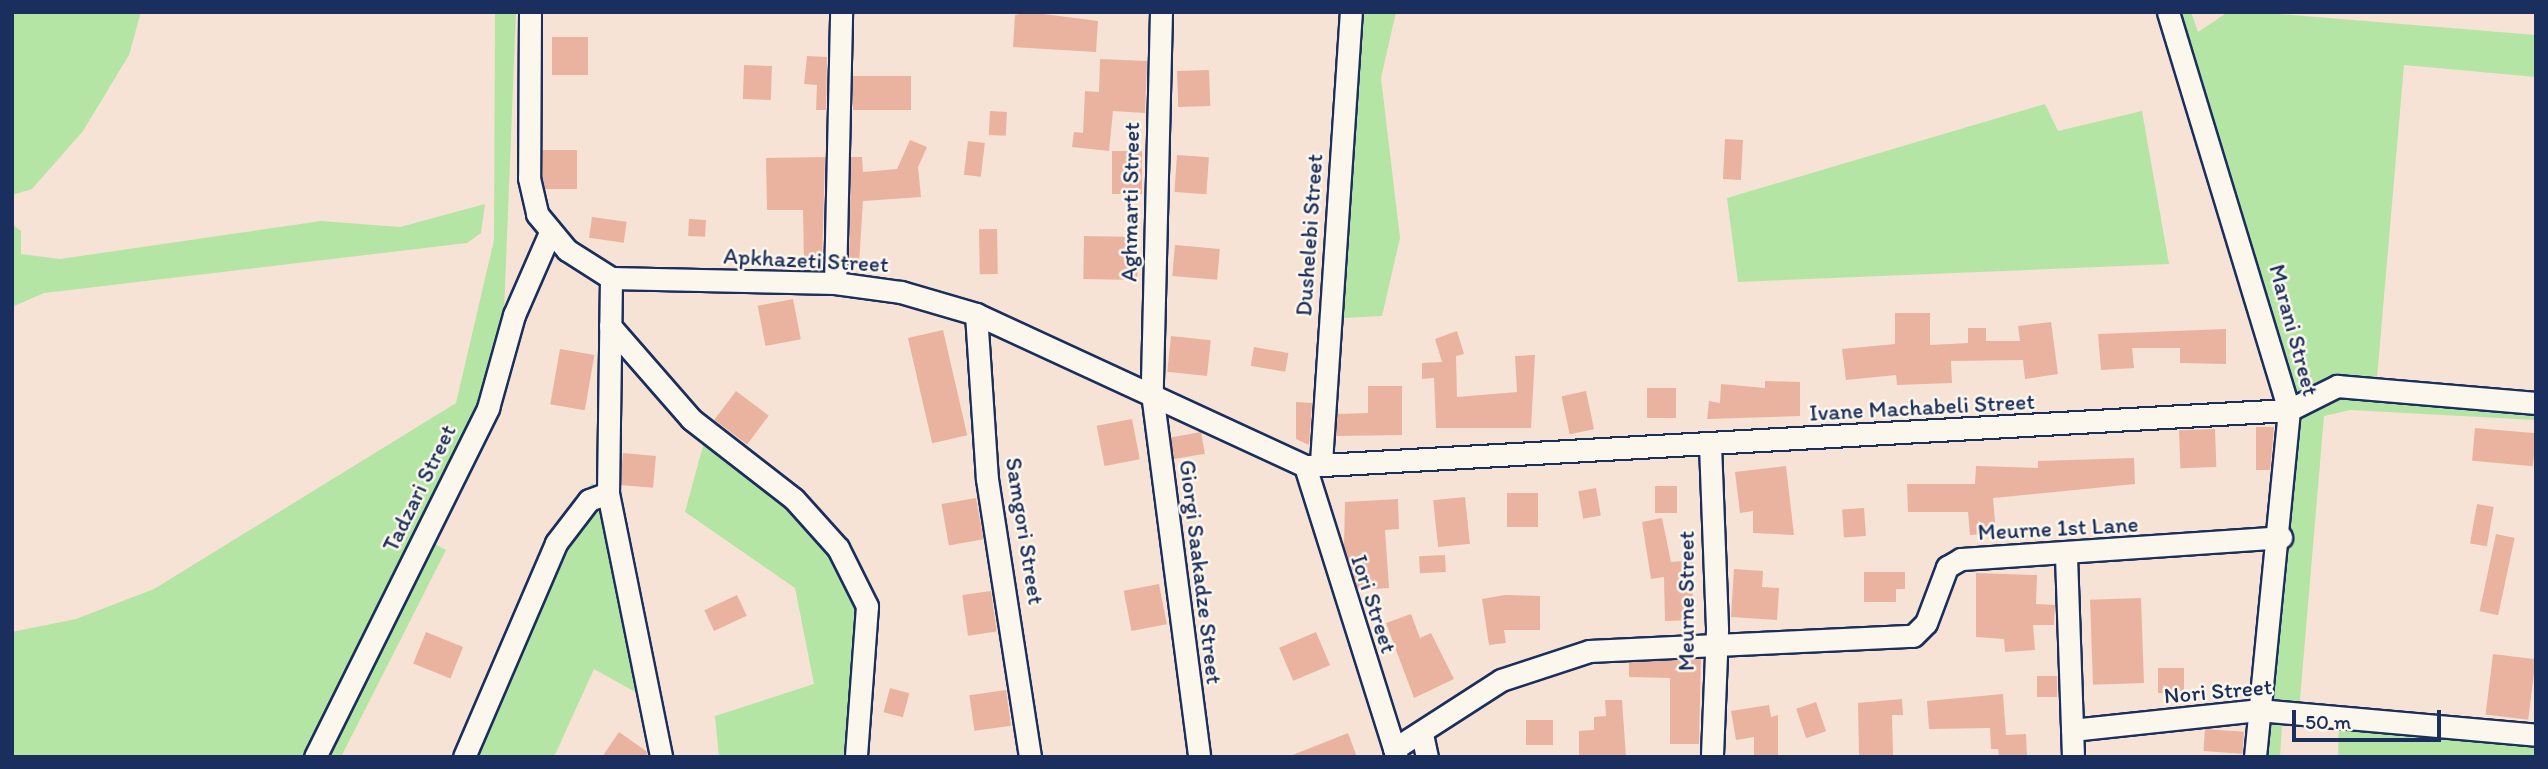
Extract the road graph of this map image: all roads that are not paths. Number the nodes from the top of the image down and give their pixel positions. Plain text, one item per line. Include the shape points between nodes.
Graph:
1 (530, 12) edge
2 (841, 12) edge
3 (1160, 12) edge
4 (1351, 12) edge
5 (2168, 12) edge
6 (549, 234) junction
7 (611, 278) junction
8 (835, 283) junction
9 (976, 314) junction
10 (610, 326) junction
11 (1152, 393) junction
12 (2536, 403) edge
13 (2289, 410) junction
14 (1710, 445) junction
15 (1313, 464) junction
16 (608, 493) junction
17 (2281, 537) junction
18 (2066, 556) junction
19 (1716, 642) junction
20 (2258, 710) junction
21 (2072, 730) junction
22 (1422, 734) junction
23 (2536, 735) edge
24 (1395, 753) edge
25 (314, 757) edge
26 (464, 757) edge
27 (661, 757) edge
28 (856, 757) edge
29 (1030, 757) edge
30 (1199, 757) edge
31 (1427, 757) edge
32 (1712, 757) edge
33 (2073, 757) edge
34 (2255, 757) edge

1 - 6 street via 529,178
2 - 8 street
3 - 11 street, Aghmarti Street
4 - 15 street, Dushelebi Street
5 - 13 street, Marani Street
6 - 7 street
6 - 25 street, Tadzari Street via 514,315 488,408
7 - 8 street, Apkhazeti Street
7 - 10 street
8 - 9 street, Apkhazeti Street via 901,292
9 - 11 street, Apkhazeti Street
9 - 29 street, Samgori Street via 987,479
10 - 16 street
10 - 28 street via 691,419 794,499 838,548 867,606
11 - 15 street, Apkhazeti Street
11 - 30 street, Giorgi Saakadze Street
12 - 13 street, Ivane Machabeli Street via 2337,386
13 - 14 street, Ivane Machabeli Street
13 - 17 street, Marani Street
14 - 15 street, Ivane Machabeli Street
14 - 19 street, Meurne Street
15 - 24 street, Iori Street
16 - 26 street via 589,500 556,543
16 - 27 street
17 - 18 street, Meurne 1st Lane
17 - 20 street, Marani Street
18 - 19 street, Meurne 1st Lane via 1961,559 1947,567 1926,623 1913,636
18 - 21 street
19 - 22 street, Meurne 1st Lane via 1635,644 1552,661 1464,700
19 - 32 street, Meurne Street
20 - 21 street, Nori Street
20 - 23 street, Nori Street
20 - 34 street, Marani Street
21 - 33 street
22 - 24 street, Meurne 1st Lane
22 - 31 street

